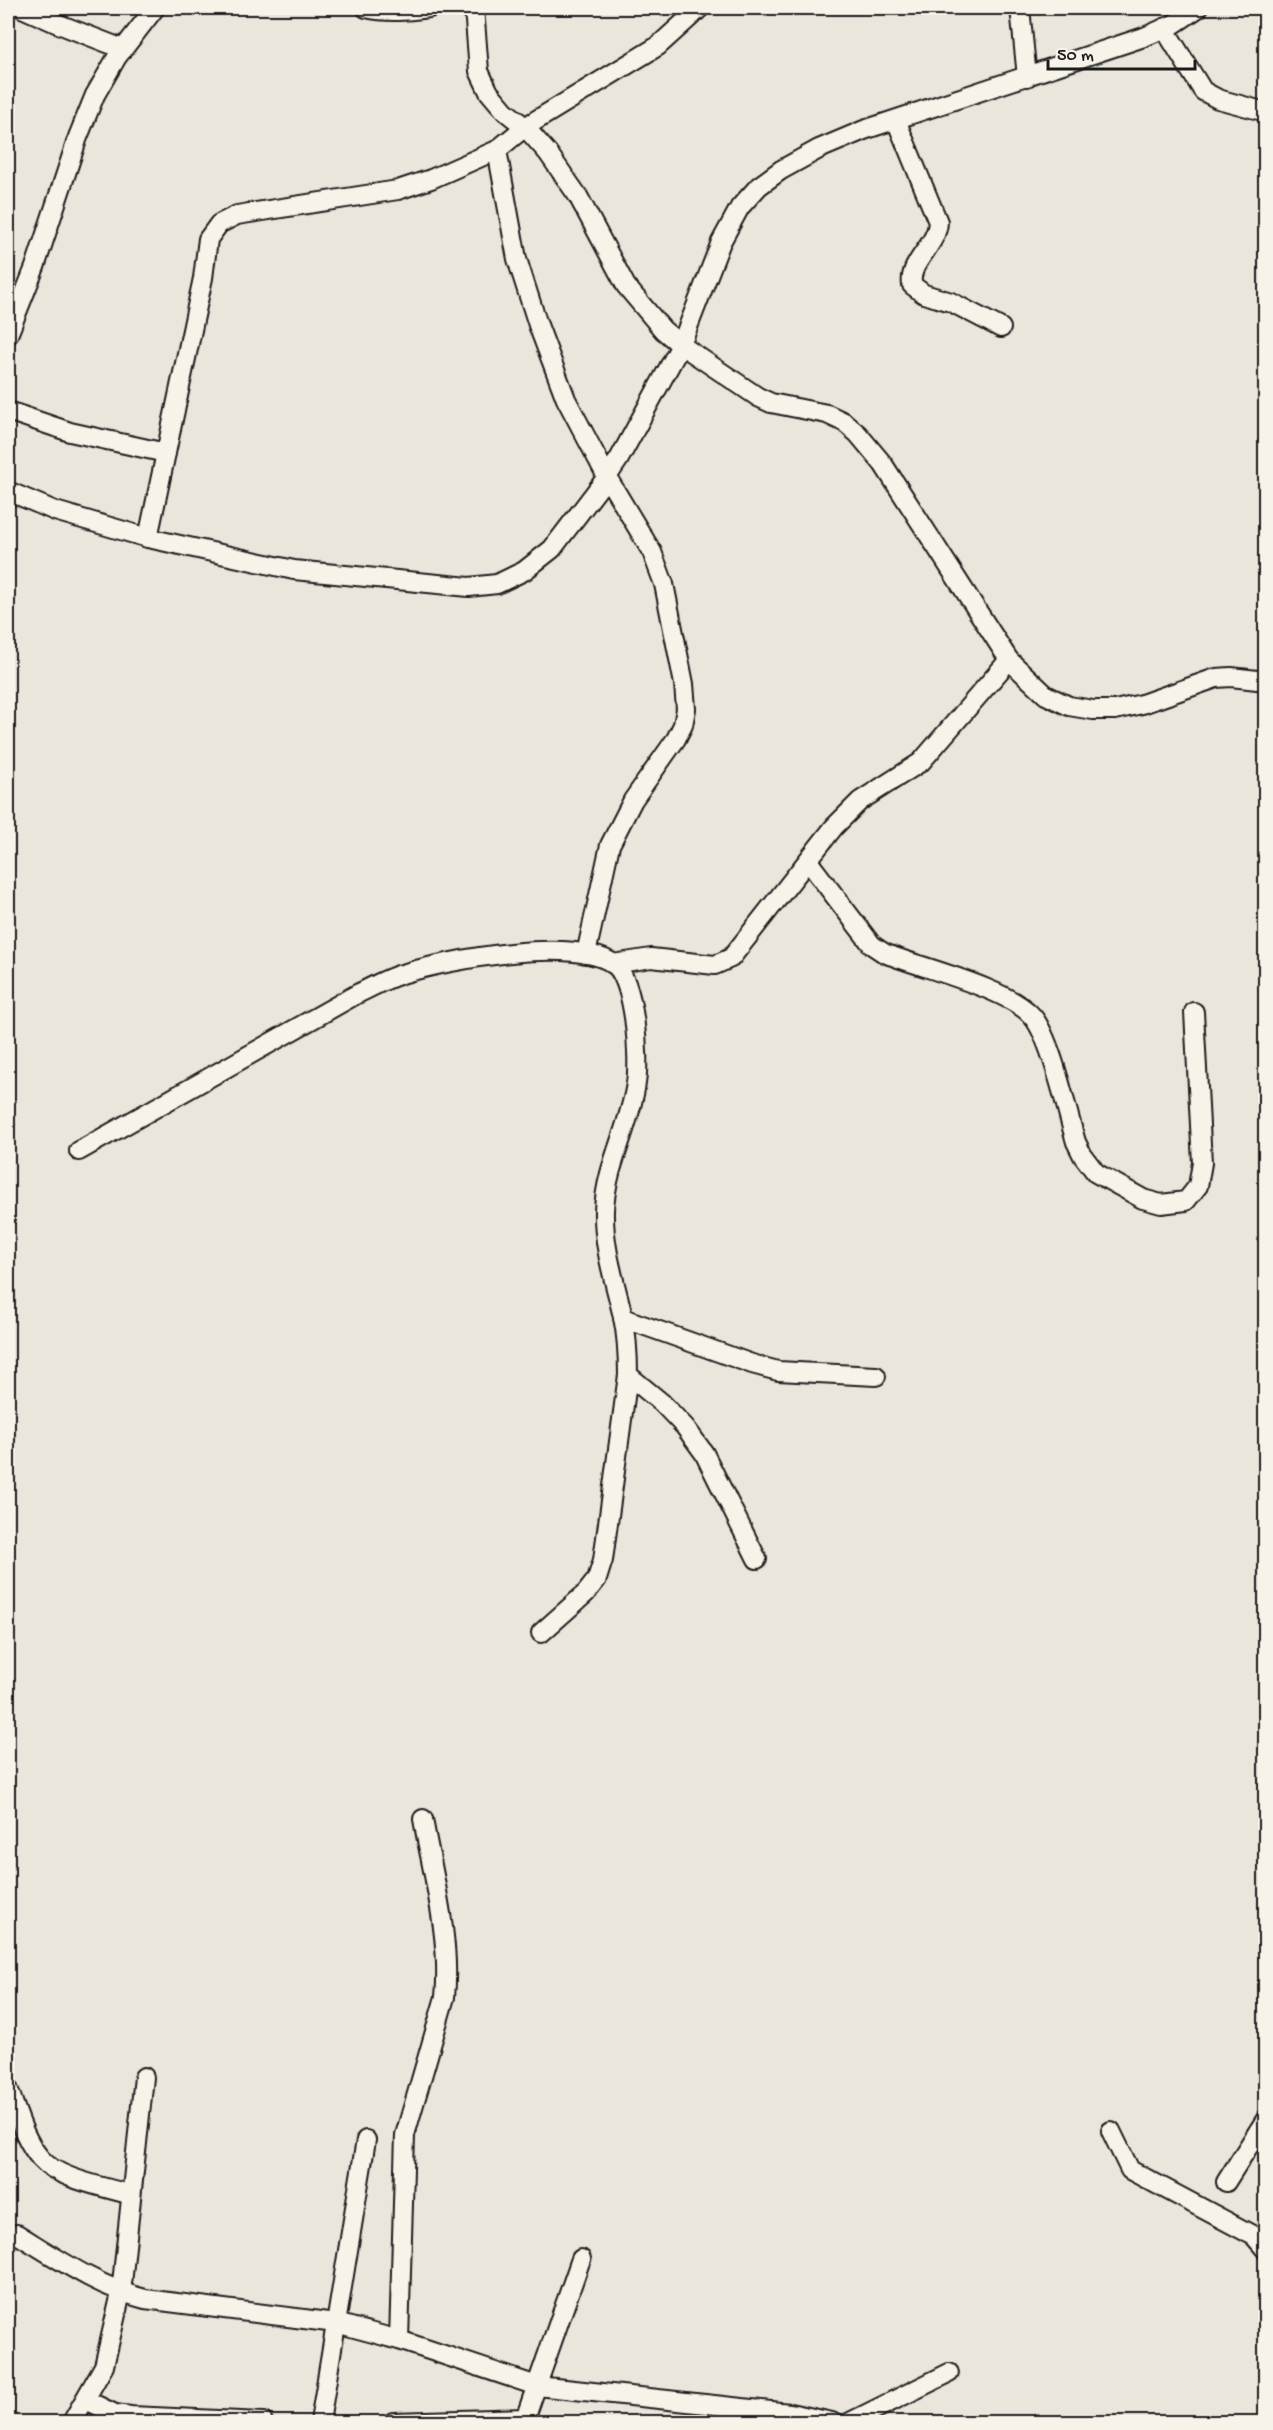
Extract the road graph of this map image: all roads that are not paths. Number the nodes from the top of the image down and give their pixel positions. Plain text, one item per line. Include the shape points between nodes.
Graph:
1 (22, 8) edge
2 (155, 8) edge
3 (366, 8) edge
4 (429, 8) edge
5 (474, 8) edge
6 (700, 8) edge
7 (1020, 8) edge
8 (1198, 8) edge
9 (1164, 28) junction
10 (123, 49) junction
11 (1027, 77) junction
12 (1266, 112) edge
13 (896, 120) junction
14 (525, 127) junction
15 (496, 150) junction
16 (1000, 328) dead end
17 (8, 335) edge
18 (681, 345) junction
19 (8, 411) edge
20 (166, 453) junction
21 (607, 477) junction
22 (8, 491) edge
23 (148, 538) junction
24 (1009, 660) junction
25 (1266, 681) edge
26 (808, 861) junction
27 (586, 954) junction
28 (613, 964) junction
29 (1194, 1012) dead end
30 (79, 1151) dead end
31 (623, 1318) junction
32 (628, 1375) junction
33 (876, 1376) dead end
34 (758, 1559) dead end
35 (541, 1633) dead end
36 (423, 1819) dead end
37 (144, 2078) dead end
38 (8, 2088) edge
39 (1266, 2119) edge
40 (1111, 2131) dead end
41 (366, 2140) dead end
42 (1226, 2182) dead end
43 (131, 2195) junction
44 (17, 2234) dead end
45 (1266, 2250) edge
46 (580, 2259) dead end
47 (121, 2293) junction
48 (336, 2323) junction
49 (399, 2340) junction
50 (949, 2373) dead end
51 (537, 2386) junction
52 (86, 2400) junction
53 (525, 2420) edge
54 (72, 2422) edge
55 (263, 2422) edge
56 (320, 2422) edge
57 (393, 2422) edge
58 (832, 2422) edge
59 (850, 2422) edge

1 - 10 street
2 - 10 street
3 - 4 street via 405,12
5 - 14 street via 479,71 489,92
6 - 14 street via 658,46
7 - 11 street
8 - 9 street
9 - 11 street
9 - 12 street via 1203,91
10 - 17 street via 91,106
11 - 13 street
13 - 16 street via 938,222 936,237 911,278 912,285
13 - 18 street via 819,148 759,186 740,207 721,242
14 - 15 street
14 - 18 street via 579,196 626,286
15 - 20 street via 398,190 237,215 219,224 208,239
15 - 21 street via 524,286 566,399
18 - 21 street
18 - 24 street via 758,397 827,414 858,434 883,464
19 - 20 street via 70,432
20 - 23 street
21 - 23 street via 552,549 524,572 497,584 469,586 294,570
21 - 27 street via 652,552 664,584 686,709 676,739 633,800 610,845
22 - 23 street via 55,511
24 - 25 street via 1046,695 1069,706 1092,710 1142,704 1216,678
24 - 26 street via 921,762 860,801
26 - 28 street via 725,962 651,958
26 - 29 street via 872,945 884,953 997,993 1017,1002 1033,1016 1045,1036 1083,1156 1096,1173 1161,1204 1186,1202 1198,1186 1203,1163
27 - 28 street
27 - 30 street via 494,954 399,974
28 - 31 street via 625,981 638,1058 636,1083 610,1169 604,1213 609,1261
31 - 32 street
31 - 33 street via 778,1371
32 - 34 street via 662,1402 704,1453
32 - 35 street via 597,1580
36 - 49 street via 448,1973 446,1996 405,2135
37 - 43 street
38 - 43 street via 28,2141 42,2161 62,2174
39 - 42 street
40 - 45 street via 1130,2170 1254,2236
41 - 48 street
43 - 47 street
44 - 47 street
46 - 51 street
47 - 48 street
47 - 52 street via 105,2366
48 - 49 street
48 - 56 street
49 - 51 street
50 - 59 street
51 - 53 street
51 - 58 street via 770,2410
52 - 54 street
52 - 55 street via 115,2414 131,2416
53 - 57 street

